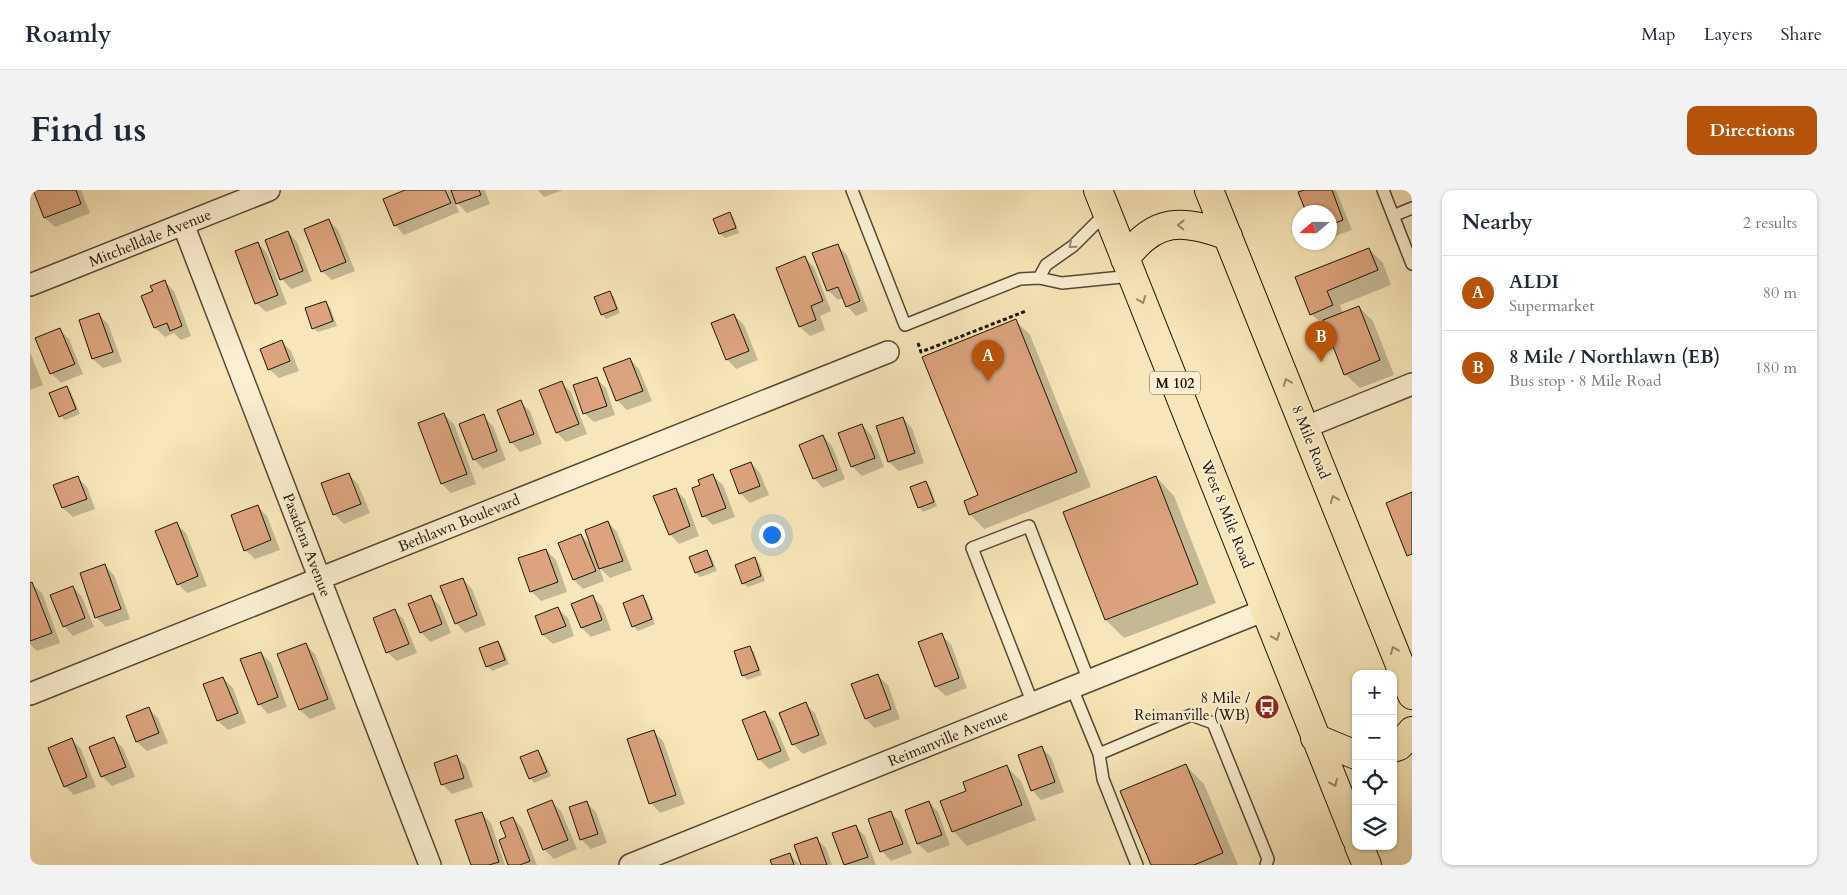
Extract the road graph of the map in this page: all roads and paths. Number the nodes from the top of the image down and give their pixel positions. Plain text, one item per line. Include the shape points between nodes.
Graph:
1 (269, 190) edge
2 (852, 190) edge
3 (1209, 190) edge
4 (1383, 190) edge
5 (1102, 201) edge
6 (1412, 208) edge
7 (1393, 216) junction
8 (183, 224) junction
9 (1228, 236) junction
10 (1412, 264) edge
11 (1128, 267) junction
12 (1039, 278) junction
13 (30, 286) edge
14 (1026, 311) dead end
15 (918, 343) dead end
16 (888, 352) dead end
17 (1412, 384) edge
18 (1306, 427) junction
19 (320, 578) junction
20 (1265, 610) junction
21 (1080, 684) junction
22 (30, 694) edge
23 (1412, 695) edge
24 (1033, 704) junction
25 (1412, 731) edge
26 (1315, 738) junction
27 (1397, 747) edge
28 (1099, 754) junction
29 (1352, 754) edge
30 (1352, 828) edge
31 (1361, 850) edge
32 (430, 865) edge
33 (630, 865) edge
34 (1137, 865) edge
35 (1266, 865) edge
36 (1367, 865) edge

1 - 8 street, Mitchelldale Avenue
2 - 12 lane via 904,325 1020,279
3 - 9 highway, 8 Mile Road
4 - 7 lane
5 - 11 highway, West 8 Mile Road / M 102
5 -> 12 lane via 1073,246 1046,265
6 - 7 lane
7 - 10 lane
8 - 13 street, Mitchelldale Avenue
8 - 19 street, Pasadena Avenue
9 -> 11 highway via 1184,224 1167,225 1151,231 1136,243
18 -> 9 highway, 8 Mile Road
11 - 12 lane via 1062,283
11 -> 20 highway, West 8 Mile Road / M 102
14 - 15 path via 921,352
16 - 19 street, Bethlawn Boulevard
17 - 18 street
23 -> 18 highway, 8 Mile Road
19 - 22 street, Bethlawn Boulevard
19 - 32 street, Pasadena Avenue
20 - 21 street, Reimanville Avenue
20 -> 26 highway, West 8 Mile Road / M 102
21 - 24 street, Reimanville Avenue
21 - 24 lane via 1028,526 972,548
21 - 28 lane
24 - 33 street, Reimanville Avenue
25 - 27 highway
26 - 29 highway
26 -> 30 highway, West 8 Mile Road / M 102
28 - 34 lane via 1103,779
28 - 35 lane via 1191,716 1213,723 1268,859
31 - 36 highway

